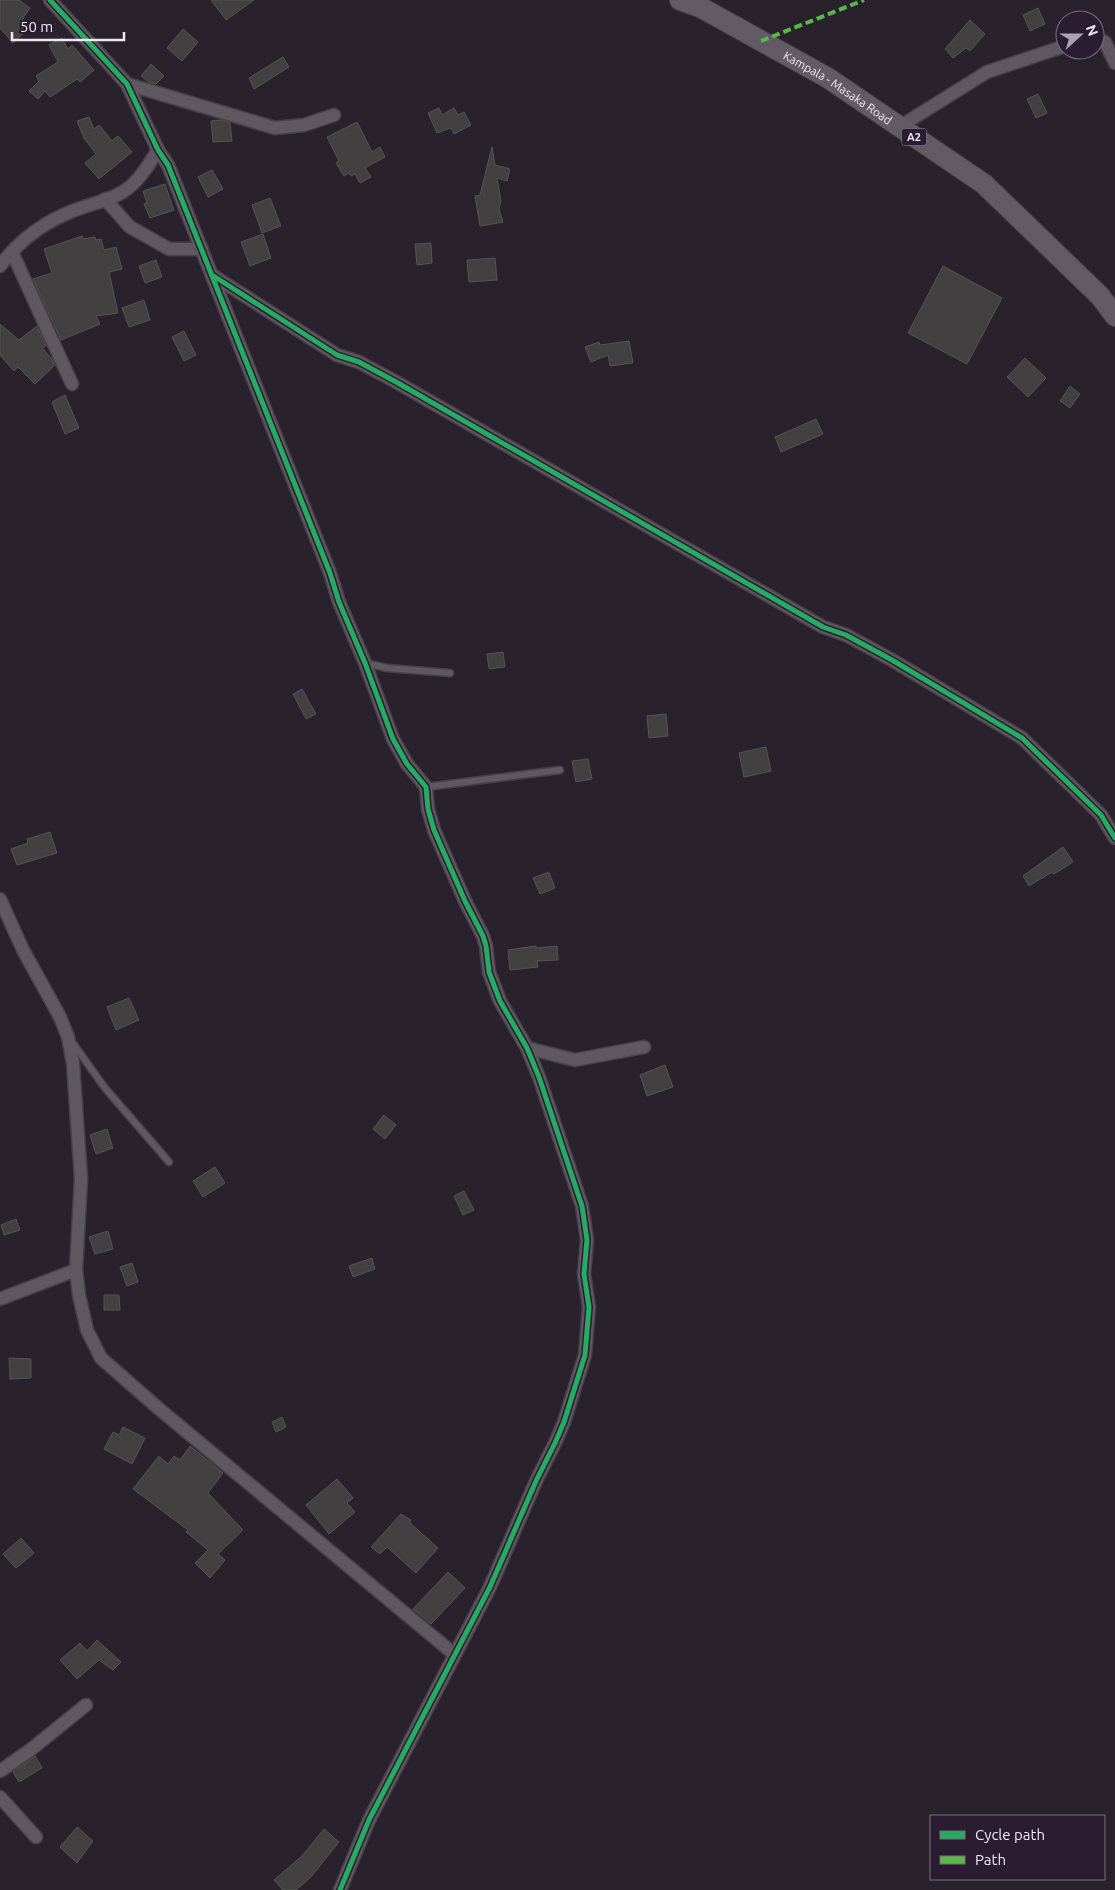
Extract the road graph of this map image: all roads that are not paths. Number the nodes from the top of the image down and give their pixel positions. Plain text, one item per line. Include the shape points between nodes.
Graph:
1 (50, 0) edge
2 (680, 0) edge
3 (1105, 42) edge
4 (1055, 49) edge
5 (1115, 63) edge
6 (127, 84) junction
7 (334, 114) dead end
8 (899, 127) junction
9 (158, 150) junction
10 (105, 200) junction
11 (202, 249) junction
12 (12, 252) junction
13 (0, 266) edge
14 (212, 275) junction
15 (1115, 316) edge
16 (72, 384) dead end
17 (365, 663) junction
18 (450, 673) dead end
19 (560, 770) dead end
20 (426, 787) junction
21 (1115, 838) edge
22 (0, 899) edge
23 (68, 1037) junction
24 (644, 1047) dead end
25 (527, 1048) junction
26 (169, 1162) dead end
27 (76, 1270) junction
28 (0, 1299) edge
29 (454, 1654) junction
30 (86, 1705) dead end
31 (0, 1771) edge
32 (0, 1797) edge
33 (36, 1838) dead end
34 (340, 1890) edge

1 - 6 street
2 - 8 main road, Kampala - Masaka Road / A2 via 700,7 828,78
3 - 5 street
4 - 8 street via 987,72
6 - 7 street via 275,128 304,125
6 - 9 street
8 - 15 main road, Kampala - Masaka Road / A2 via 984,184 1100,296
9 - 10 street via 141,177 121,193
9 - 11 street via 168,165
10 - 11 street via 130,227 169,249
10 - 12 street via 52,221
11 - 14 street
12 - 13 street
12 - 16 street
14 - 17 street
14 - 21 street via 337,355 359,362 398,383 823,627 846,635 892,660 1022,738 1102,815
17 - 18 lane
17 - 20 street via 394,739 407,764
19 - 20 lane
20 - 25 street via 434,830 464,902 483,936 492,982
22 - 23 street
23 - 26 lane via 105,1088
23 - 27 street via 73,1064 81,1178
24 - 25 street via 575,1060
25 - 29 street via 586,1220 588,1240 584,1274 589,1307 588,1334 585,1355 558,1436 490,1586
27 - 28 street
27 - 29 street via 87,1330 101,1358
29 - 34 street via 369,1820
30 - 31 street
32 - 33 street

